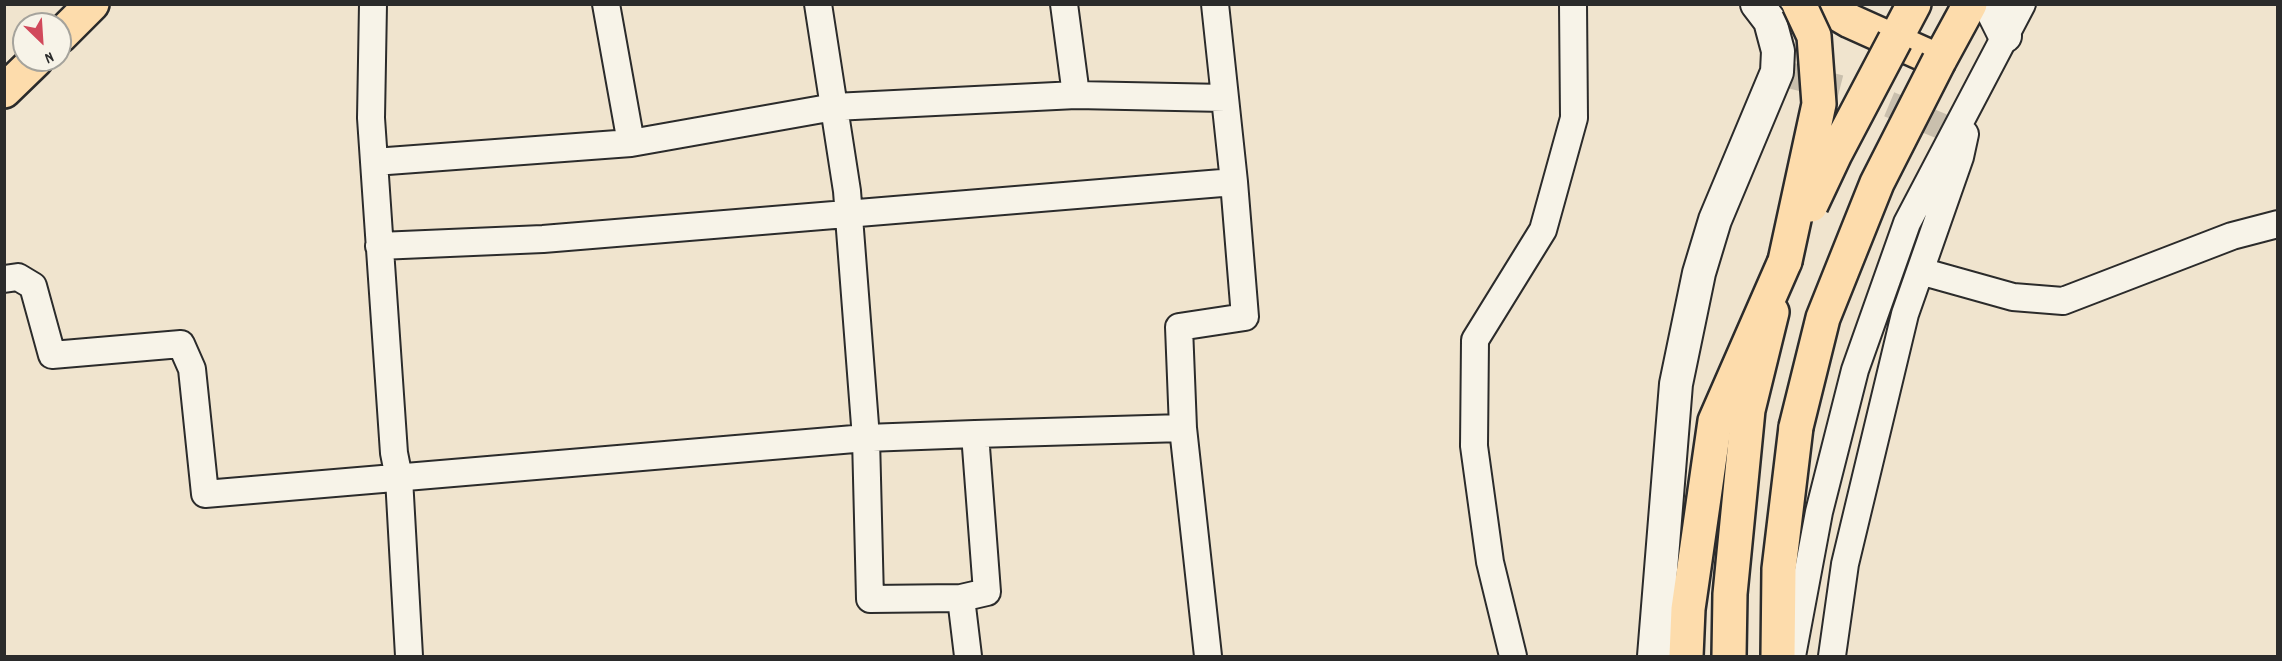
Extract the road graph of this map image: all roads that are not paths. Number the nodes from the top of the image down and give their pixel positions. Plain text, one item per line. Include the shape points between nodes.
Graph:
1 (92, 4) edge
2 (373, 4) edge
3 (606, 4) edge
4 (818, 4) edge
5 (1064, 4) edge
6 (1215, 4) edge
7 (1573, 4) edge
8 (1757, 4) edge
9 (1799, 4) edge
10 (1821, 4) edge
11 (1914, 4) edge
12 (1970, 4) edge
13 (1989, 4) edge
14 (2022, 4) edge
15 (72, 24) edge
16 (2005, 36) junction
17 (1895, 40) junction
18 (1939, 61) junction
19 (24, 72) edge
20 (4, 91) edge
21 (1076, 95) junction
22 (1974, 96) junction
23 (1225, 98) junction
24 (834, 107) junction
25 (631, 143) junction
26 (374, 162) junction
27 (1234, 182) junction
28 (849, 213) junction
29 (2277, 224) edge
30 (379, 246) junction
31 (1785, 261) junction
32 (1920, 271) junction
33 (4, 279) edge
34 (1183, 428) junction
35 (975, 434) junction
36 (866, 438) junction
37 (399, 478) junction
38 (961, 598) junction
39 (409, 657) edge
40 (968, 657) edge
41 (1208, 657) edge
42 (1513, 657) edge
43 (1654, 657) edge
44 (1686, 657) edge
45 (1729, 657) edge
46 (1778, 657) edge
47 (1792, 657) edge
48 (1832, 657) edge

1 - 15 main road
2 - 26 street
3 - 25 street
4 - 24 street
5 - 21 street
6 - 23 street
7 - 42 street via 1574,118 1543,230 1475,340 1474,446 1490,562
8 - 43 street via 1770,21 1778,51 1777,72 1715,220 1699,273 1676,384
9 - 31 main road, bridge via 1814,36 1819,104
10 - 17 main road
11 - 17 main road
12 - 18 main road
13 - 16 street
14 - 16 street
16 - 22 street
17 - 18 main road
17 - 31 main road, bridge
18 - 46 main road, bridge via 1877,183 1823,318 1796,427 1779,569
19 - 20 main road
21 - 23 street
21 - 24 street
22 - 32 street via 1960,157
22 - 47 street via 1907,223 1855,370 1819,512
23 - 27 street
24 - 25 street
24 - 28 street
25 - 26 street
26 - 30 street
27 - 28 street
27 - 34 street via 1245,317 1179,327
28 - 30 street via 543,239
28 - 36 street
29 - 32 street via 2232,236 2063,301 2013,297
30 - 37 street
31 - 44 main road via 1715,421 1688,609
31 - 45 main road via 1748,410 1730,594
32 - 48 street via 1905,314 1845,564
33 - 37 street via 18,277 33,286 52,355 181,344 192,369 205,494
34 - 35 street
34 - 41 street
35 - 36 street
35 - 38 street via 987,592
36 - 37 street
36 - 38 street via 870,599
37 - 39 street
38 - 40 street

